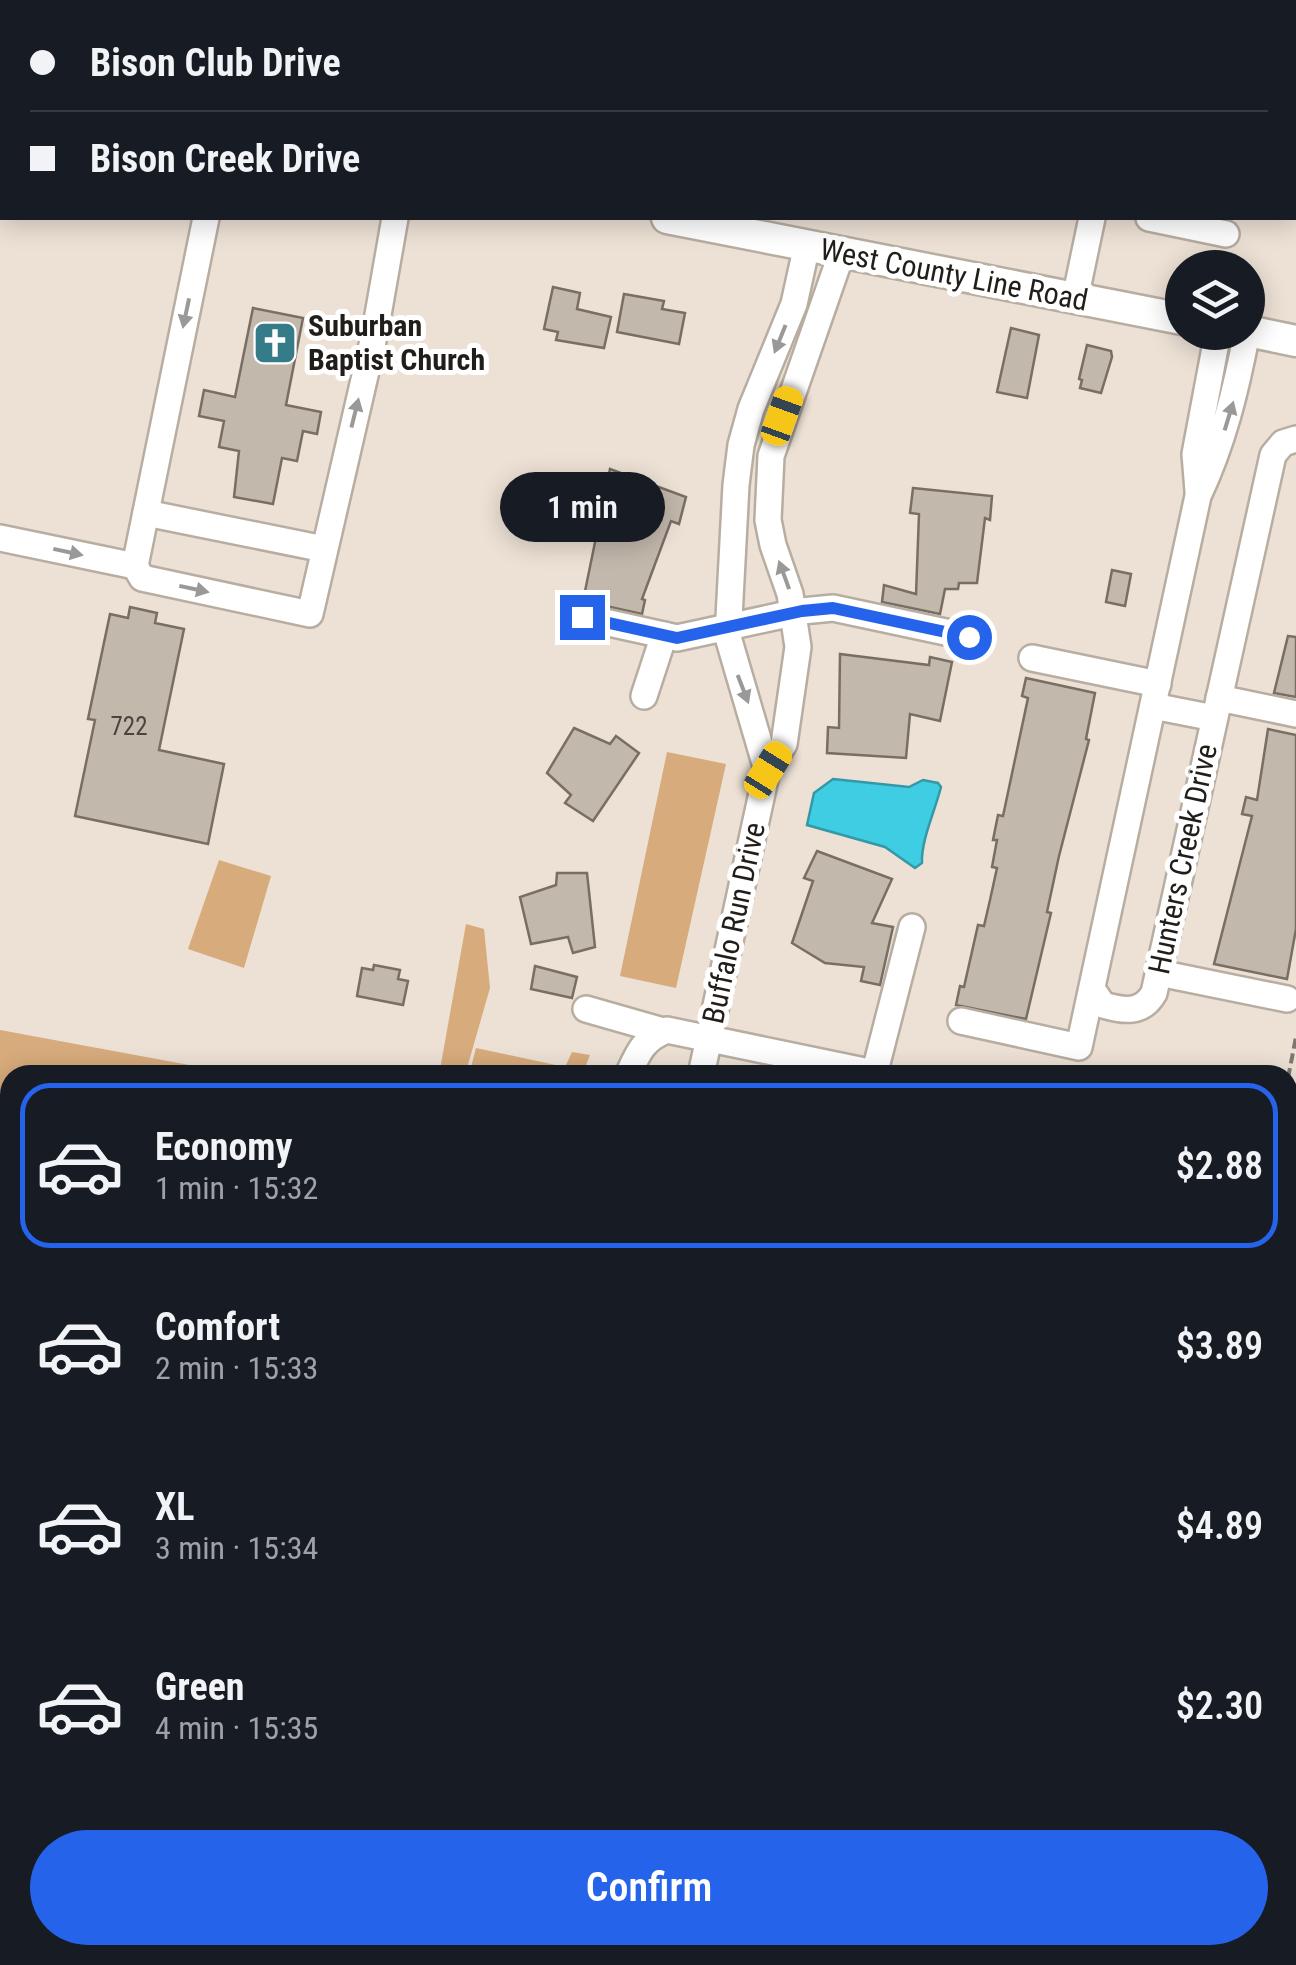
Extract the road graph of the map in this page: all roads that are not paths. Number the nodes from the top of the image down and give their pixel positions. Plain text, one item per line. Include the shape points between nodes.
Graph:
1 (206, 220) edge
2 (396, 220) edge
3 (677, 220) edge
4 (1092, 220) edge
5 (1159, 220) edge
6 (1226, 234) dead end
7 (807, 246) junction
8 (842, 252) junction
9 (1074, 299) junction
10 (1165, 316) edge
11 (1265, 336) edge
12 (1296, 342) edge
13 (1215, 350) edge
14 (1244, 350) edge
15 (1296, 439) edge
16 (1198, 496) junction
17 (146, 513) junction
18 (0, 538) edge
19 (324, 549) junction
20 (135, 566) junction
21 (794, 612) junction
22 (582, 617) dead end
23 (727, 628) junction
24 (664, 635) junction
25 (969, 637) dead end
26 (1032, 658) dead end
27 (1156, 695) junction
28 (644, 696) dead end
29 (1216, 708) junction
30 (1296, 714) edge
31 (768, 770) junction
32 (912, 926) dead end
33 (1159, 974) junction
34 (1092, 989) junction
35 (1287, 999) dead end
36 (586, 1009) dead end
37 (961, 1021) dead end
38 (663, 1032) junction
39 (709, 1038) junction
40 (633, 1065) edge
41 (703, 1065) edge
42 (833, 1065) edge
43 (876, 1065) edge

1 -> 17 street
19 -> 2 street
3 - 7 main road, West County Line Road
4 - 9 street
5 - 6 street
7 - 8 main road, West County Line Road
7 -> 23 street, Buffalo Run Drive via 794,304 741,445
8 - 9 main road, West County Line Road
21 -> 8 street, Buffalo Run Drive via 768,520 769,467
9 - 10 main road, West County Line Road
11 - 12 main road
13 - 16 street, Hunters Creek Drive via 1195,454
16 -> 14 street, Hunters Creek Drive via 1235,398
15 - 29 street via 1274,455
16 - 27 street, Hunters Creek Drive
17 - 19 street
17 - 20 street
18 -> 20 street
20 -> 19 street via 142,578 310,614
21 - 23 street
21 - 25 street via 833,608
21 - 31 street, Buffalo Run Drive via 796,680 784,744
22 - 24 street
23 - 24 street
23 -> 31 street, Buffalo Run Drive
24 - 28 street
26 - 27 street
27 - 29 street, Hunters Creek Drive
27 - 34 street, Hunters Creek Drive
29 - 30 street
29 - 33 street, Hunters Creek Drive
31 - 39 street, Buffalo Run Drive
32 - 43 street
33 - 34 street, Hunters Creek Drive via 1148,1003 1136,1009 1103,1005
33 - 35 street
34 - 37 street via 1080,1047
36 - 38 street
38 - 39 street
38 - 40 street via 642,1044
39 - 41 street, Buffalo Run Drive
39 - 42 street

